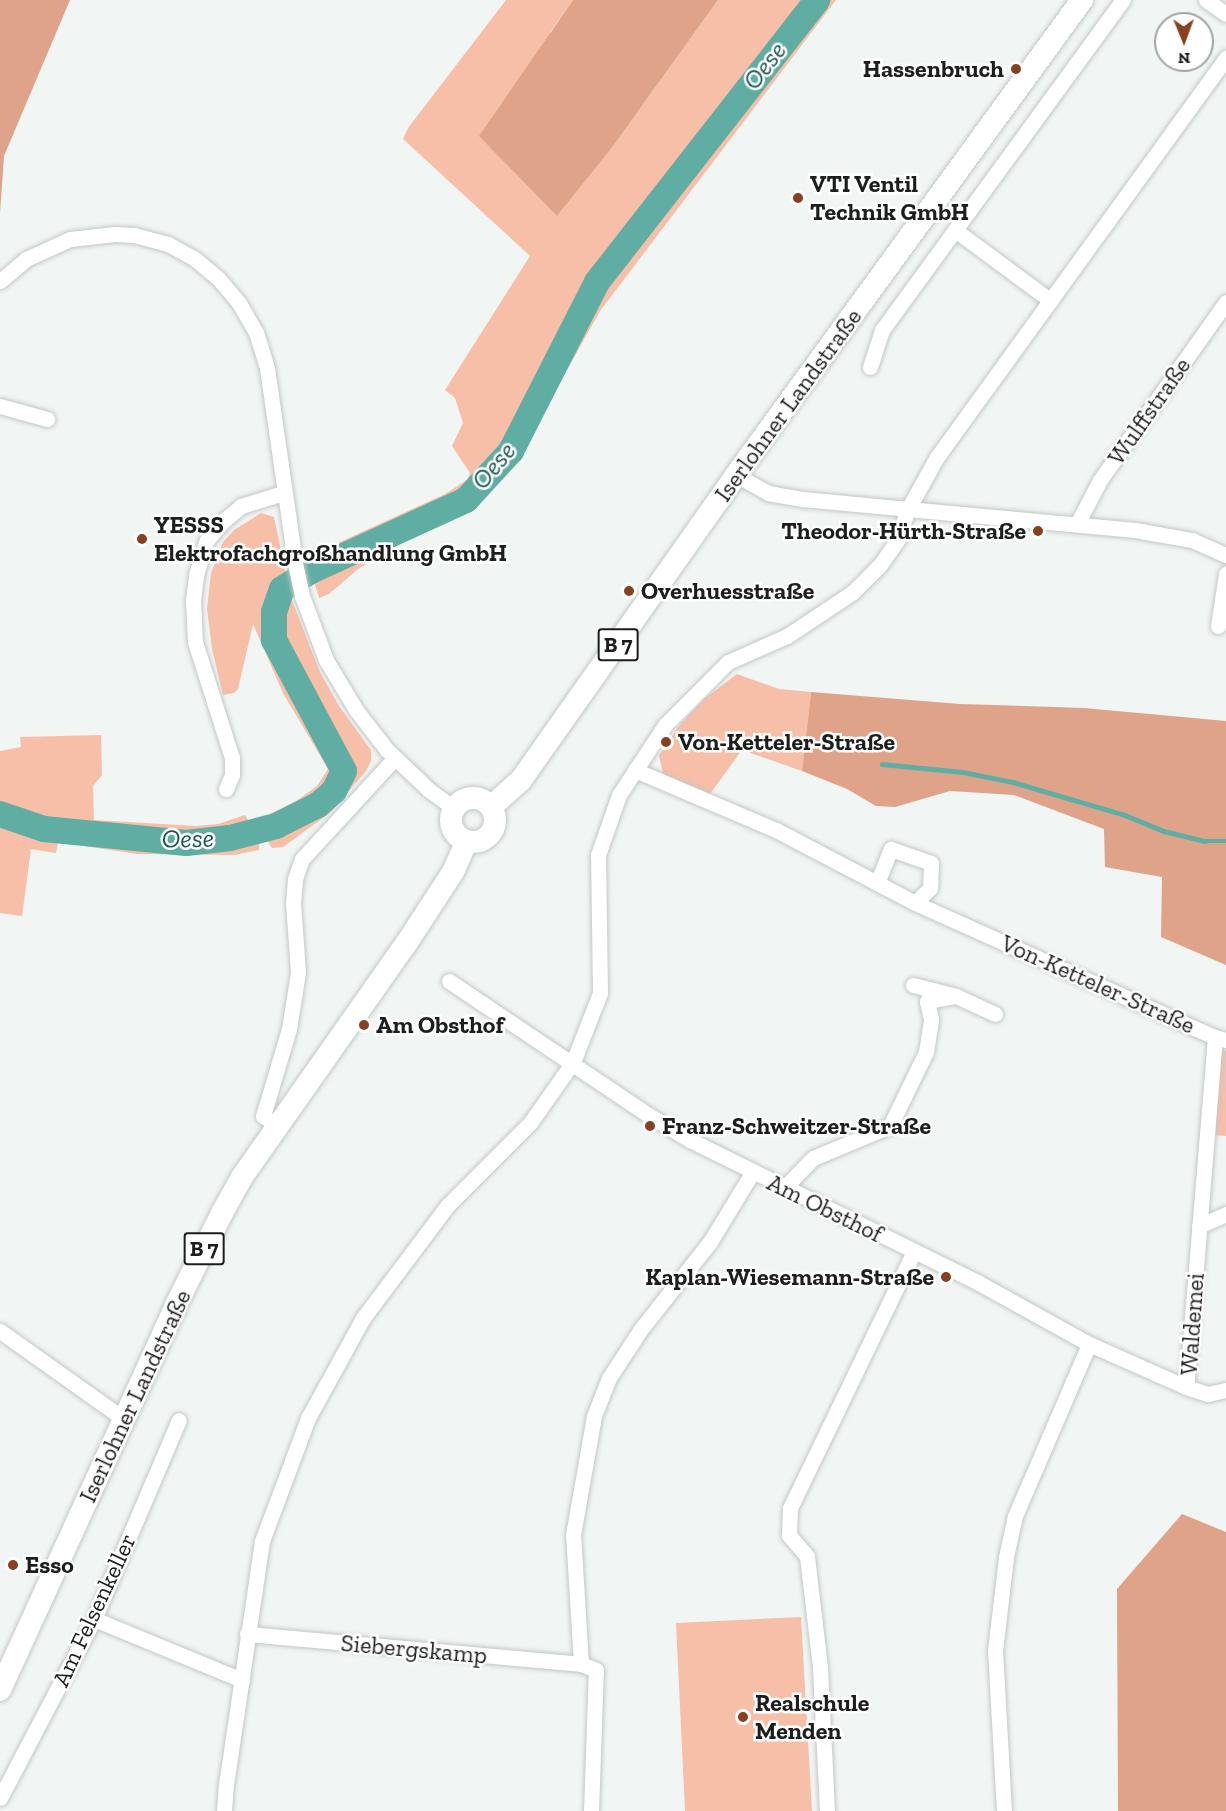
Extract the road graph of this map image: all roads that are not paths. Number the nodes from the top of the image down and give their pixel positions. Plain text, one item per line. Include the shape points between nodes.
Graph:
1 (1082, 0) edge
2 (1123, 0) edge
3 (1206, 0) edge
4 (1226, 14) edge
5 (1226, 58) edge
6 (955, 230) junction
7 (0, 281) edge
8 (1051, 302) junction
9 (1226, 302) edge
10 (870, 367) dead end
11 (0, 406) edge
12 (47, 419) dead end
13 (736, 475) junction
14 (283, 493) junction
15 (908, 509) junction
16 (1077, 524) junction
17 (1226, 555) edge
18 (1226, 574) edge
19 (1218, 626) dead end
20 (395, 758) junction
21 (635, 770) junction
22 (226, 789) dead end
23 (491, 807) junction
24 (454, 808) junction
25 (467, 842) junction
26 (876, 884) junction
27 (915, 903) junction
28 (449, 981) dead end
29 (913, 984) dead end
30 (956, 996) junction
31 (996, 1014) dead end
32 (1221, 1039) edge
33 (573, 1062) junction
34 (277, 1126) junction
35 (752, 1173) junction
36 (785, 1186) junction
37 (1226, 1214) edge
38 (1199, 1226) junction
39 (914, 1252) junction
40 (0, 1331) edge
41 (1089, 1344) junction
42 (1186, 1387) junction
43 (1224, 1392) edge
44 (124, 1419) junction
45 (180, 1420) dead end
46 (93, 1619) junction
47 (248, 1634) junction
48 (581, 1664) junction
49 (242, 1680) junction
50 (0, 1690) edge
51 (0, 1797) edge
52 (224, 1811) edge
53 (591, 1811) edge
54 (828, 1811) edge
55 (1004, 1811) edge

1 - 13 main road, Iserlohner Landstraße / B 7
2 - 6 street, Iserlohner Landstraße
3 - 4 street
5 - 8 street
6 - 8 street
6 - 10 street, Iserlohner Landstraße via 882,330
7 - 14 street via 26,258 70,239 134,236 168,244 195,259 225,286 256,332 274,408
8 - 15 street via 937,458
9 - 16 street, Wulffstraße via 1100,480
11 - 12 street
13 - 15 street via 768,493 803,500
13 - 23 main road, Iserlohner Landstraße / B 7 via 521,780
14 - 20 street via 302,596 326,660 356,710
14 - 22 street via 241,506 222,522 207,540 196,575 195,642 232,758 232,775
15 - 16 street
15 - 21 street via 898,539 880,565 853,592 787,636 728,662 674,715
16 - 17 street via 1192,540
18 - 19 street
20 - 24 street
20 - 34 street via 302,859 295,879 298,972 289,1029 263,1116
21 - 26 street, Von-Ketteler-Straße via 776,830
21 - 33 street via 619,795 598,855 600,993
23 - 24 main road via 475,797 461,800
23 - 25 main road via 495,818 491,833 480,841
24 - 25 main road via 451,826
25 - 34 main road, Iserlohner Landstraße / B 7 via 453,872 412,935
26 - 27 street, Von-Ketteler-Straße
26 - 27 street via 891,849 931,862 930,888
27 - 32 street, Von-Ketteler-Straße
28 - 33 street, Am Obsthof
29 - 30 street
30 - 31 street
30 - 36 street via 927,1001 931,1018 926,1052 890,1126 813,1158
32 - 38 street, Waldemei
33 - 35 street, Am Obsthof via 650,1116
33 - 47 street via 530,1123 447,1206 363,1318 308,1418 262,1542
34 - 44 main road, Iserlohner Landstraße / B 7 via 222,1213
35 - 36 street, Am Obsthof
35 - 48 street via 710,1242 640,1329 609,1378 594,1416 573,1535
36 - 39 street, Am Obsthof
37 - 38 street
38 - 42 street, Waldemei
39 - 41 street, Am Obsthof
39 - 54 street via 790,1508 789,1535 807,1556 820,1667
40 - 44 street
41 - 42 street, Am Obsthof
41 - 55 street via 1015,1516 1006,1557 995,1651
42 - 43 street, Waldemei via 1208,1394
44 - 50 main road, Iserlohner Landstraße / B 7
45 - 46 street, Am Felsenkeller
46 - 49 street
46 - 51 street, Am Felsenkeller
47 - 48 street, Siebergskamp
47 - 49 street
48 - 53 street via 596,1670
49 - 52 street

